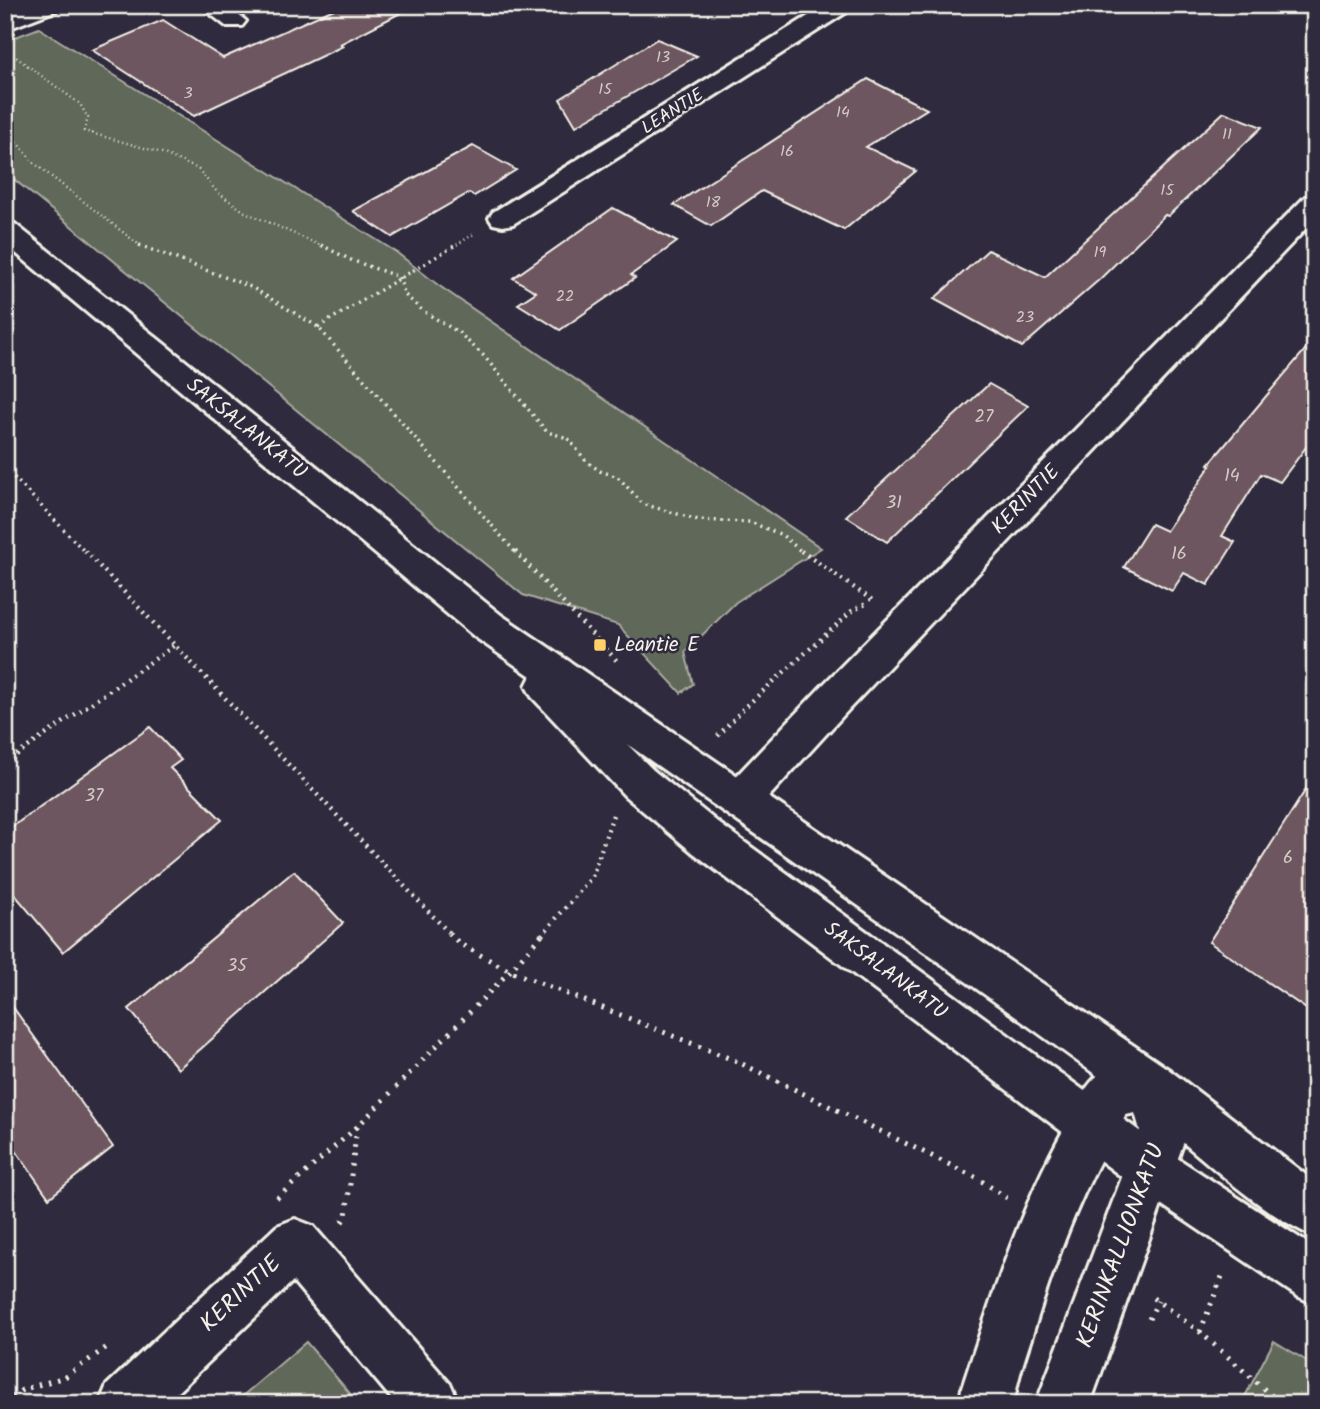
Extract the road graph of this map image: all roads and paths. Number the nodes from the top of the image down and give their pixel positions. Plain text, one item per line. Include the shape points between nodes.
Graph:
1 (49, 5) edge
2 (210, 5) edge
3 (842, 5) edge
4 (234, 21) dead end
5 (5, 23) edge
6 (5, 49) edge
7 (5, 128) edge
8 (1315, 203) edge
9 (503, 218) joint
10 (5, 230) edge
11 (399, 277) junction
12 (318, 327) junction
13 (5, 468) edge
14 (872, 600) dead end
15 (565, 607) dead end
16 (488, 626) junction
17 (175, 645) junction
18 (5, 763) edge
19 (639, 783) junction
20 (740, 800) junction
21 (510, 971) junction
22 (1152, 1086) junction
23 (1091, 1124) junction
24 (1151, 1170) junction
25 (1315, 1212) edge
26 (1043, 1222) junction
27 (312, 1265) junction
28 (1113, 1269) junction
29 (1315, 1278) edge
30 (126, 1404) edge
31 (432, 1404) edge
32 (987, 1404) edge
33 (1063, 1404) edge
34 (1281, 1404) edge

1 - 5 street
2 - 4 street
3 - 9 street, LEANTIE
6 - 11 path via 80,104 88,118 84,131 162,153 198,169 217,192 245,212
7 - 12 path via 34,163 140,246 251,288
8 - 20 street, KERINTIE
9 - 11 path
10 - 16 street, SAKSALANKATU
11 - 12 path
11 - 14 path via 405,295 458,331 484,356 547,432 568,438 586,461 618,477 643,504 698,520 750,522 782,535
12 - 15 path
13 - 17 path
16 - 19 street, SAKSALANKATU
16 - 20 street, SAKSALANKATU
17 - 18 path
17 - 21 path via 460,944
19 - 21 path via 616,807 592,877
19 - 23 street, SAKSALANKATU via 706,838
20 - 22 street, SAKSALANKATU
21 - 26 path via 736,1061 977,1178
21 - 27 path via 357,1127 346,1216
22 - 23 street via 1112,1094
22 - 24 street, KERINKALLIONKATU via 1164,1130
22 - 25 street, SAKSALANKATU
23 - 24 street, SAKSALANKATU
23 - 26 street
24 - 28 street, KERINKALLIONKATU
24 - 29 street, SAKSALANKATU
26 - 32 street
27 - 30 street, KERINTIE via 295,1244
27 - 31 street, KERINTIE
28 - 33 street, KERINKALLIONKATU
28 - 34 path via 1200,1332

